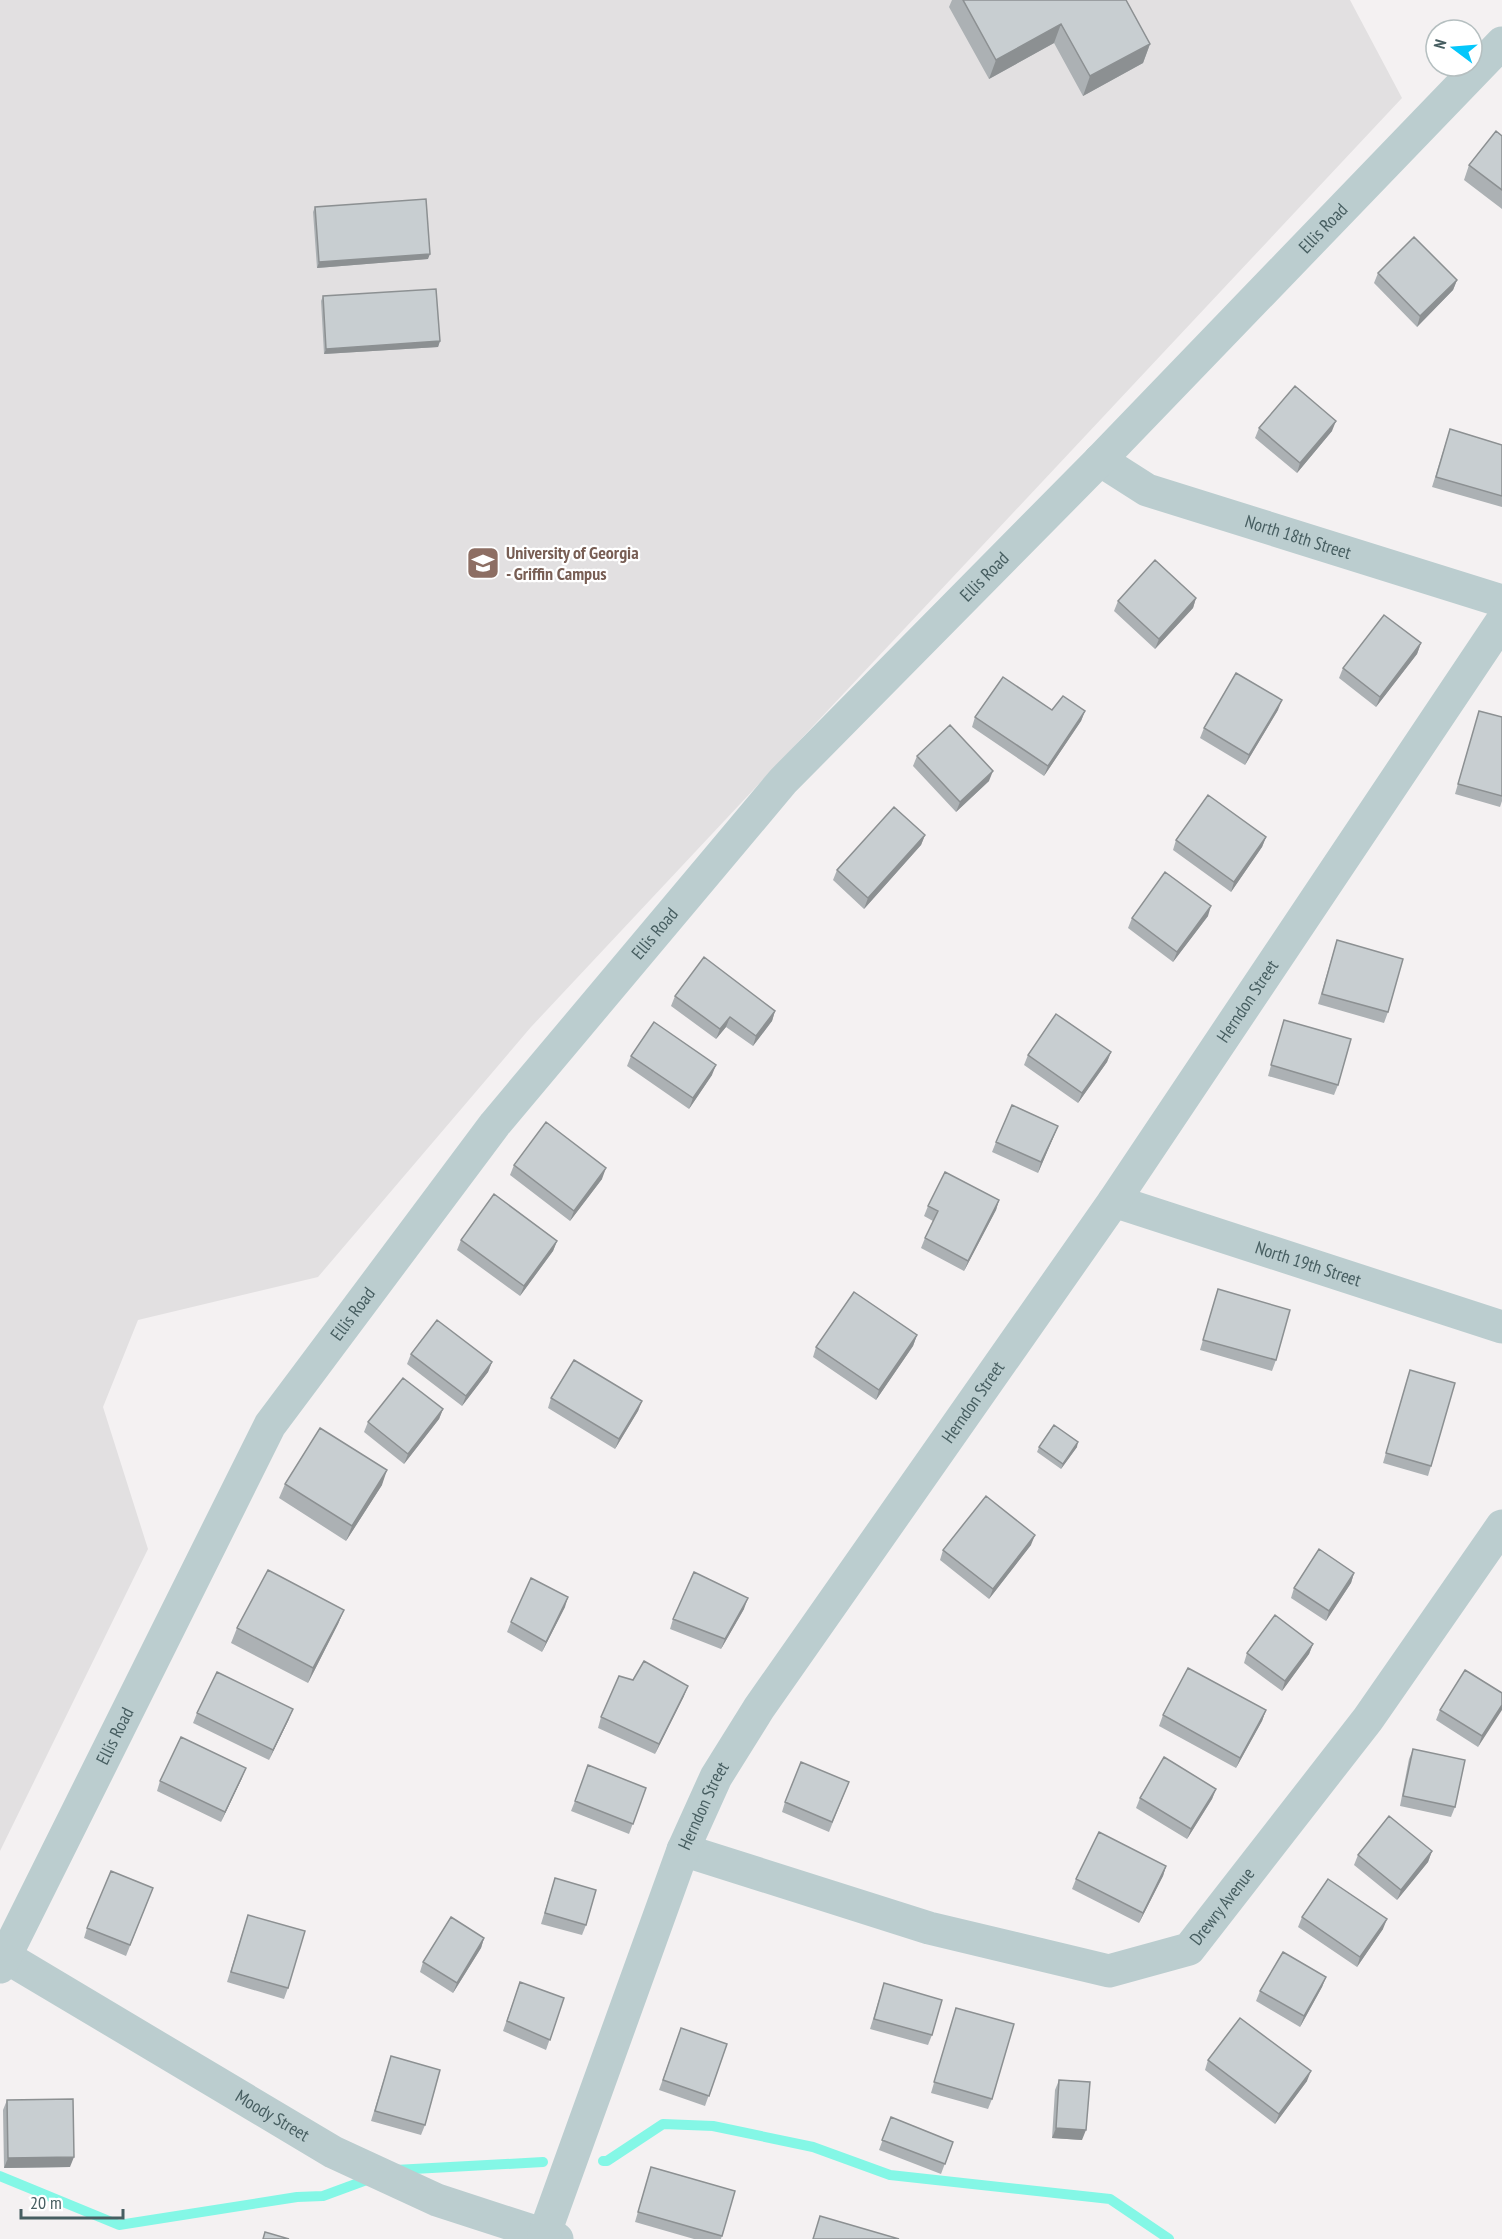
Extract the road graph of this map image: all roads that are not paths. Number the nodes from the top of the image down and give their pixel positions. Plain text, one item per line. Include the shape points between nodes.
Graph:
1 (1502, 44) edge
2 (1100, 460) junction
3 (1502, 602) edge
4 (1502, 621) edge
5 (1114, 1201) junction
6 (1502, 1327) edge
7 (1502, 1526) edge
8 (683, 1850) junction
9 (3, 1962) edge
10 (550, 2237) edge

1 - 2 street, Ellis Road
2 - 3 street, North 18th Street via 1147,490
2 - 9 street, Ellis Road via 783,781 495,1124 270,1425
4 - 5 street, Herndon Street
5 - 6 street, North 19th Street
5 - 8 street, Herndon Street via 759,1707 716,1777
7 - 8 street, Drewry Avenue via 1368,1719 1189,1949 1108,1971 929,1928
8 - 10 street, Herndon Street
9 - 10 street, Moody Street via 333,2152 436,2200

